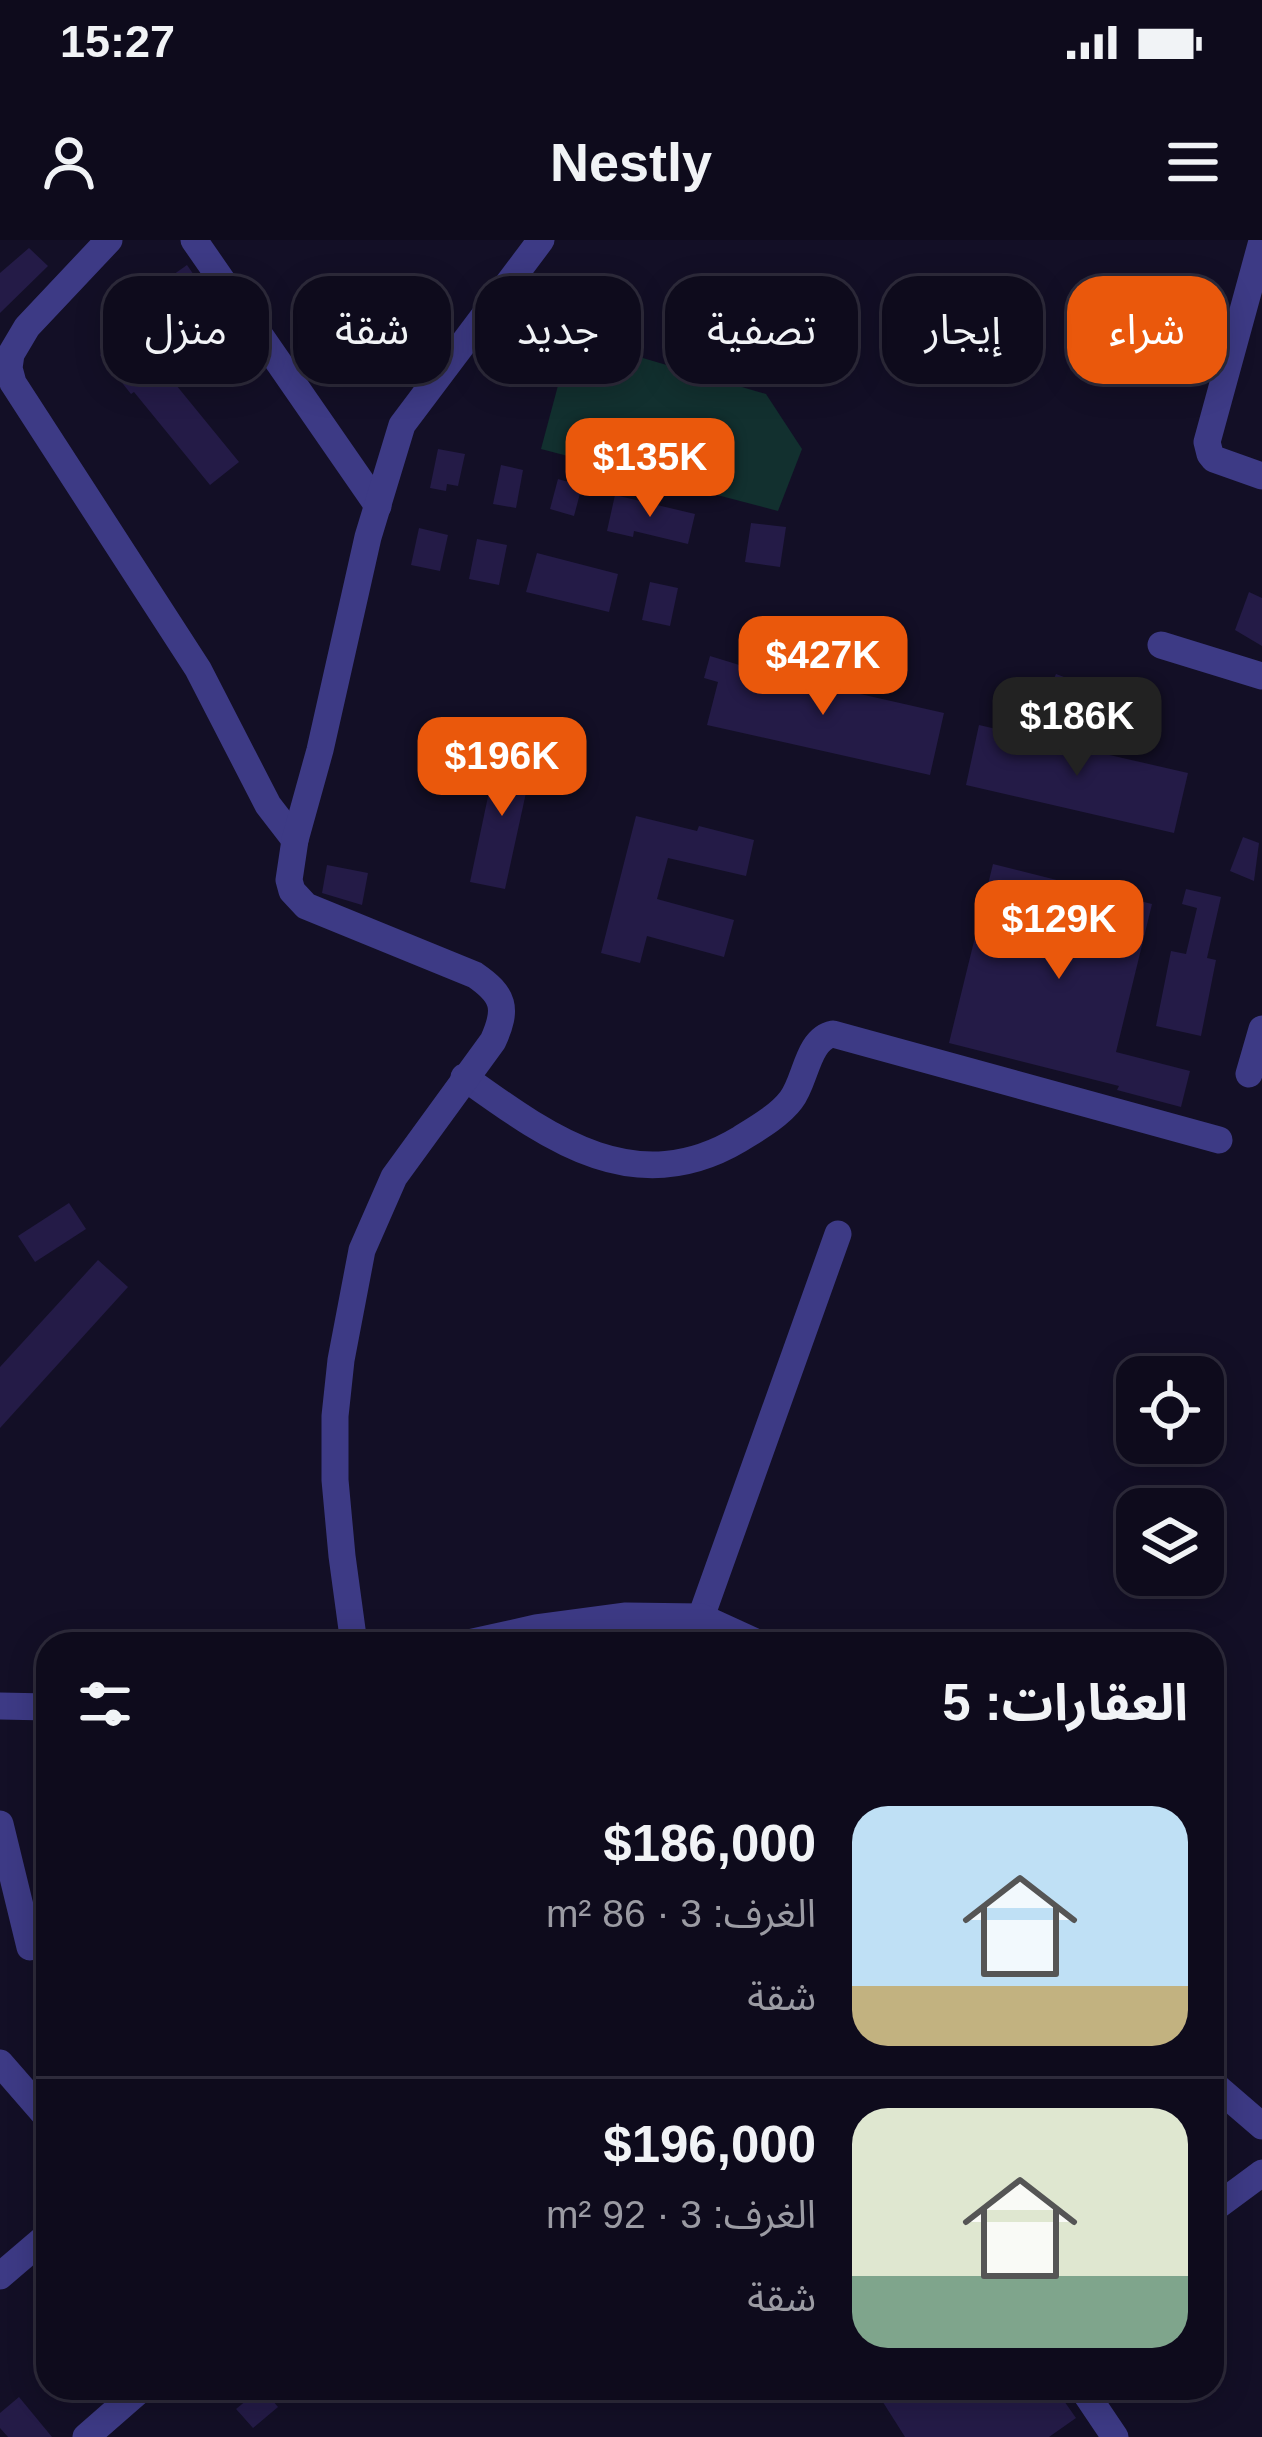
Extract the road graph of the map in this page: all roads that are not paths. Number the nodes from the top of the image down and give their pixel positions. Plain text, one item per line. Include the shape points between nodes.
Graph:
1 (109, 240) edge
2 (194, 240) edge
3 (1262, 241) edge
4 (526, 246) edge
5 (1262, 476) edge
6 (378, 506) junction
7 (1161, 645) dead end
8 (1262, 676) edge
9 (295, 840) junction
10 (1262, 1029) edge
11 (1249, 1074) dead end
12 (464, 1077) junction
13 (1219, 1140) dead end
14 (838, 1234) dead end
15 (701, 1617) junction
16 (353, 1632) edge
17 (518, 1632) edge
18 (734, 1632) edge
19 (0, 1706) edge
20 (36, 1707) edge
21 (0, 1824) edge
22 (30, 1948) dead end
23 (0, 2063) edge
24 (1224, 2093) edge
25 (36, 2104) edge
26 (1262, 2126) edge
27 (1262, 2173) edge
28 (1224, 2201) edge
29 (36, 2245) edge
30 (0, 2276) edge
31 (128, 2400) edge
32 (1090, 2400) edge
33 (86, 2437) edge
34 (1115, 2437) edge

1 - 9 street via 26,327 11,354 13,382 198,670 268,806
2 - 6 street
3 - 5 street via 1208,442 1214,459
4 - 6 street via 402,425
6 - 9 street
7 - 8 street
9 - 12 street via 289,880 306,906 492,987 501,1022
10 - 11 street
12 - 13 street via 581,1151 651,1166 725,1148 760,1126 791,1101 818,1042 833,1034
12 - 16 street via 394,1177 356,1277 335,1416
14 - 15 street
15 - 17 street via 626,1616
15 - 18 street
19 - 20 street
21 - 22 street
23 - 25 street
24 - 26 street
27 - 28 street
29 - 30 street
31 - 33 street
32 - 34 street

